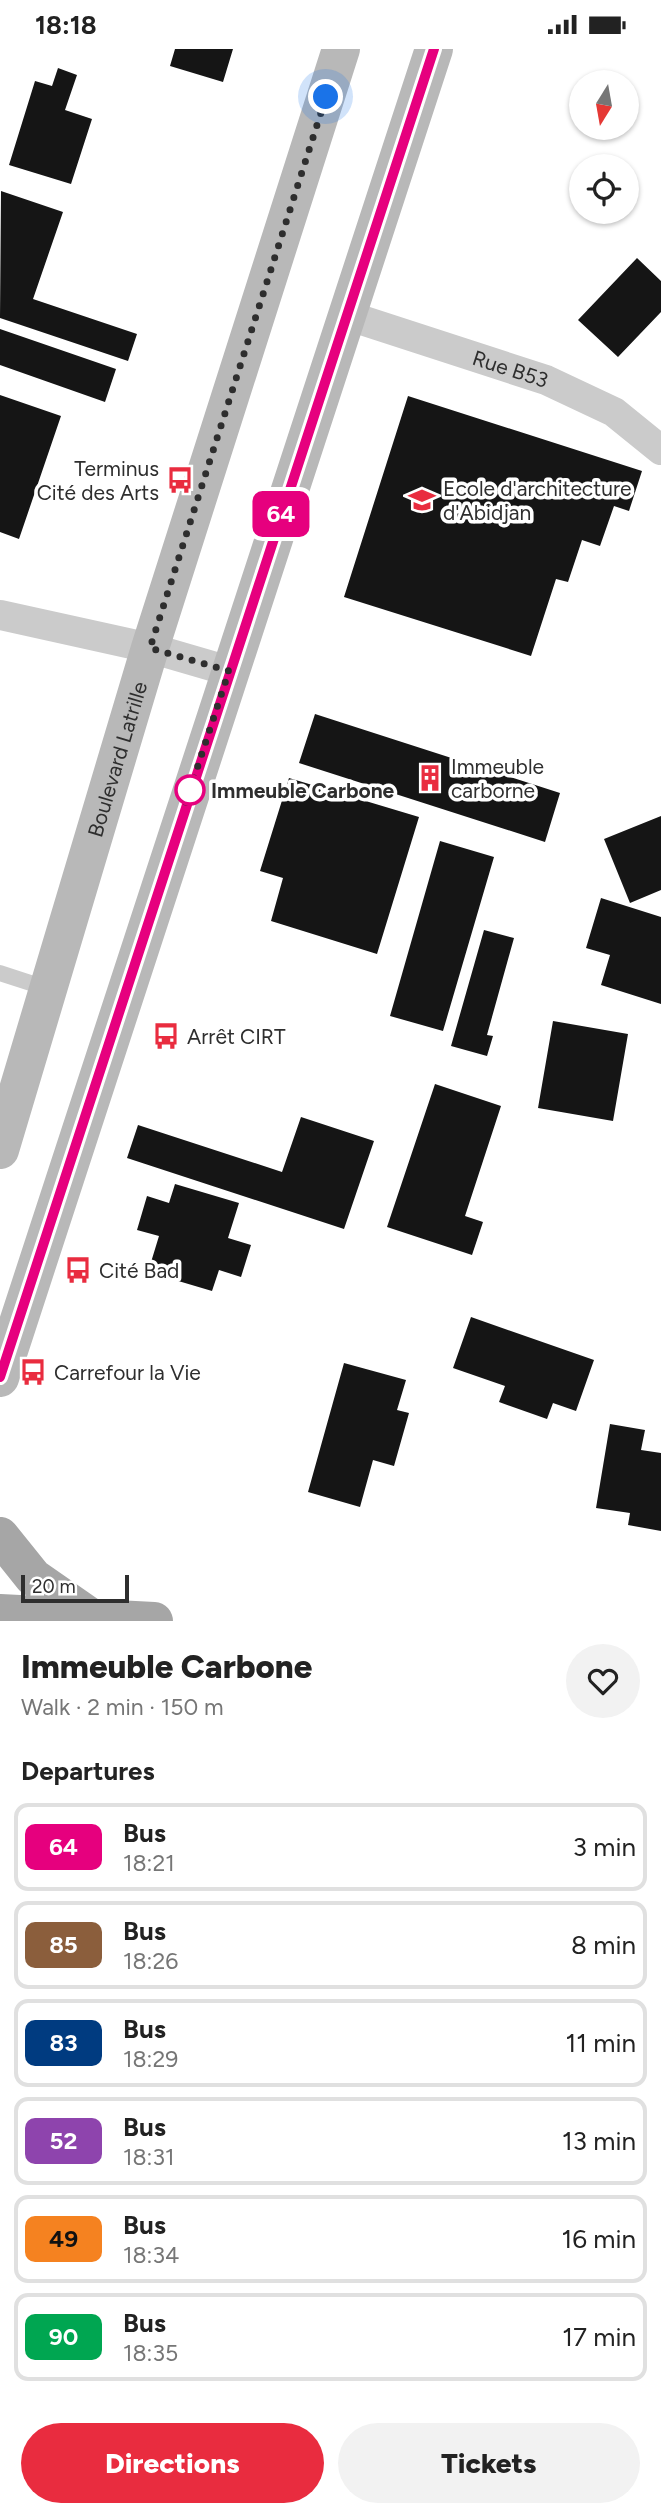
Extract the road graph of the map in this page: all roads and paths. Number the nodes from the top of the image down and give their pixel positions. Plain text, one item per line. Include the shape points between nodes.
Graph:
1 (341, 49) edge
2 (434, 49) edge
3 (346, 315) junction
4 (661, 450) edge
5 (0, 615) edge
6 (150, 648) junction
7 (229, 671) junction
8 (0, 973) edge
9 (49, 989) junction
10 (0, 1150) edge
11 (2, 1361) edge
12 (0, 1536) edge
13 (0, 1613) edge
14 (92, 1618) junction
15 (154, 1621) edge

1 - 6 main road, Boulevard Latrille
2 - 3 main road
3 - 4 street, Rue B53 via 547,380 614,412
3 - 7 main road
5 - 6 street
6 - 7 street
6 - 9 main road, Boulevard Latrille
7 - 11 main road
8 - 9 lane
9 - 10 main road, Boulevard Latrille
12 - 14 main road via 33,1577
13 - 14 main road
14 - 15 main road

